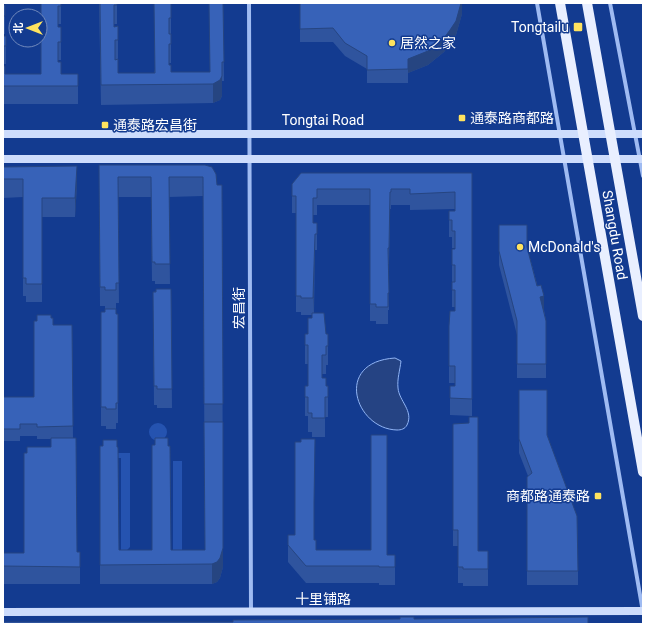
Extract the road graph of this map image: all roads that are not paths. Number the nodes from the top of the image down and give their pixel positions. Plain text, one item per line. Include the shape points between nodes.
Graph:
1 (249, 3) edge
2 (537, 3) edge
3 (560, 3) edge
4 (587, 3) edge
5 (610, 3) edge
6 (560, 133) junction
7 (3, 134) edge
8 (250, 134) junction
9 (583, 134) junction
10 (610, 134) junction
11 (639, 134) edge
12 (3, 159) edge
13 (564, 159) junction
14 (588, 159) junction
15 (615, 159) junction
16 (641, 159) edge
17 (250, 160) junction
18 (643, 176) edge
19 (643, 316) edge
20 (643, 472) edge
21 (3, 612) edge
22 (251, 612) junction
23 (643, 612) edge

1 - 8 street, 宏昌街
2 - 6 street
3 - 9 main road, Shangdu Road
4 - 10 main road, Shangdu Road
5 - 11 street
6 - 8 street, Tongtai Road
6 - 9 street, Tongtai Road
6 - 13 street
7 - 8 street, Tongtai Road
8 - 17 street, 宏昌街
9 - 10 street, Tongtai Road
9 - 14 main road, Shangdu Road
10 - 11 street, Tongtai Road
10 - 15 main road, Shangdu Road
11 - 16 street
12 - 17 street
13 - 14 street
13 - 17 street
13 - 23 street
14 - 15 street
14 - 20 main road, Shangdu Road
15 - 16 street
15 - 19 main road, Shangdu Road
16 - 18 street
17 - 22 street, 宏昌街
21 - 22 street, 十里铺路
22 - 23 street, 十里铺路

